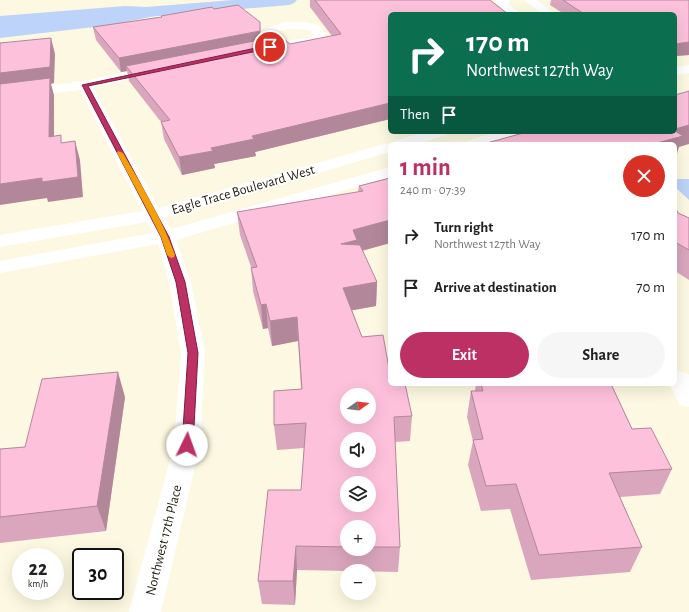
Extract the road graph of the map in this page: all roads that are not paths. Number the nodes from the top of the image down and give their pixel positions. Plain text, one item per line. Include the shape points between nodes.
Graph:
1 (505, 0) edge
2 (530, 0) edge
3 (513, 12) edge
4 (546, 12) edge
5 (270, 47) edge
6 (255, 50) edge
7 (170, 67) edge
8 (689, 69) edge
9 (677, 71) edge
10 (85, 85) junction
11 (0, 96) edge
12 (433, 134) edge
13 (503, 134) edge
14 (407, 142) edge
15 (480, 142) edge
16 (388, 148) edge
17 (388, 173) edge
18 (154, 215) junction
19 (165, 237) junction
20 (0, 241) edge
21 (0, 267) edge
22 (145, 612) edge

1 - 3 street via 501,2
2 - 4 street
5 - 6 street
7 - 10 street
8 - 9 street
10 - 11 street
10 - 18 street, Northwest 17th Place
12 - 14 street
13 - 15 street
16 - 18 street, Eagle Trace Boulevard West
17 - 19 street, Eagle Trace Boulevard West
18 - 19 street, Northwest 17th Place
18 - 20 street, Eagle Trace Boulevard West
19 - 21 street, Eagle Trace Boulevard West
19 - 22 street, Northwest 17th Place via 180,282 193,353 187,445

